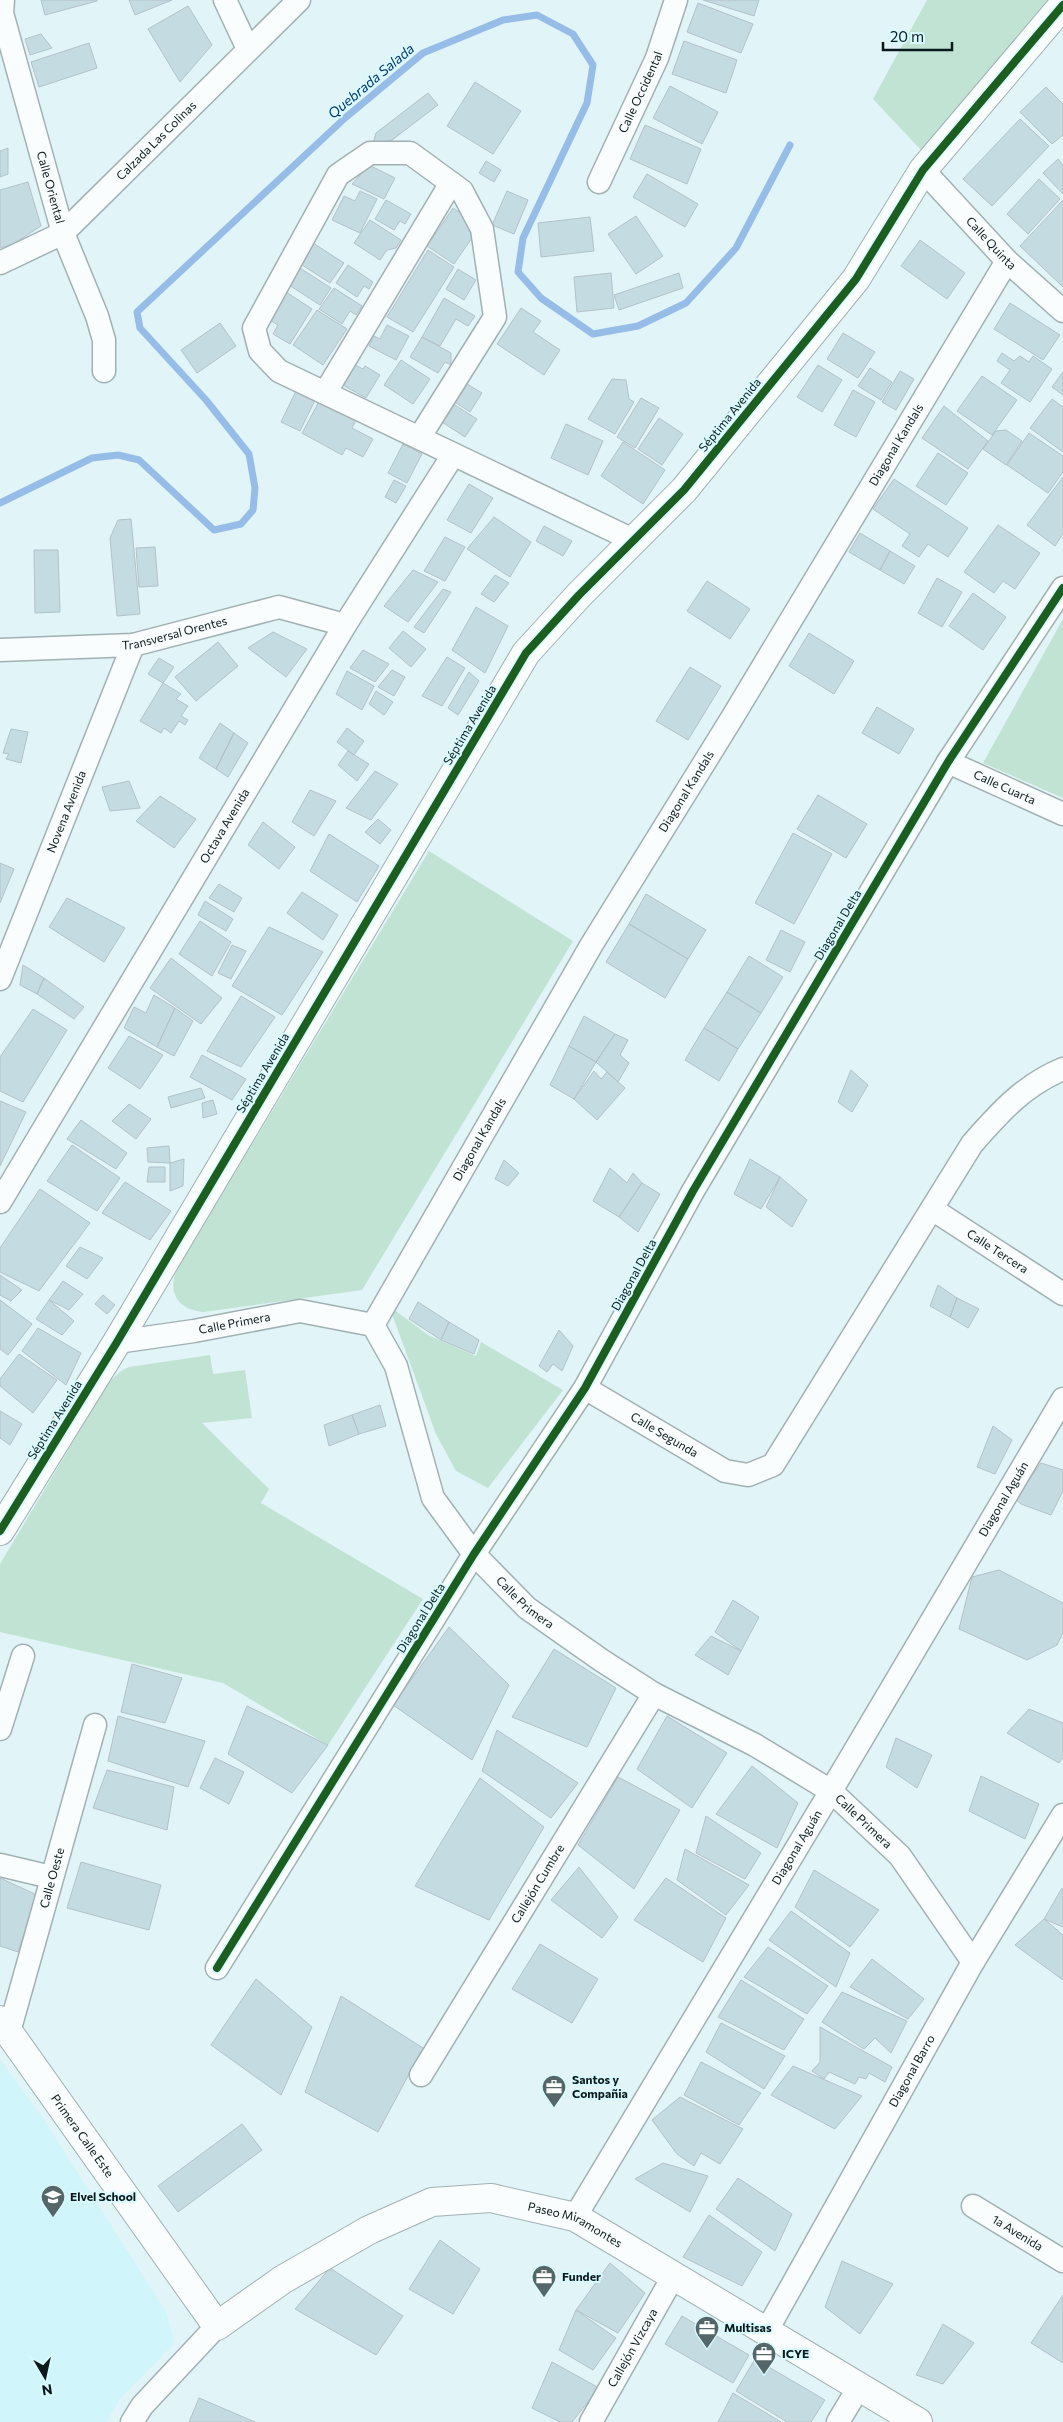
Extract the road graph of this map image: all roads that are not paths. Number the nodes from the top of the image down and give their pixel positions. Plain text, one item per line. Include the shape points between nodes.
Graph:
1 (3, 0) edge
2 (225, 0) edge
3 (299, 0) edge
4 (676, 0) edge
5 (1063, 5) edge
6 (248, 49) junction
7 (923, 170) junction
8 (599, 182) dead end
9 (450, 183) junction
10 (64, 233) junction
11 (1007, 262) junction
12 (0, 263) edge
13 (1063, 311) edge
14 (104, 371) dead end
15 (324, 394) junction
16 (419, 438) junction
17 (453, 455) junction
18 (633, 540) junction
19 (1063, 588) edge
20 (345, 625) junction
21 (133, 645) junction
22 (0, 650) edge
23 (948, 762) junction
24 (1063, 814) edge
25 (0, 979) edge
26 (1063, 1069) edge
27 (0, 1202) edge
28 (932, 1209) junction
29 (1063, 1294) edge
30 (373, 1324) junction
31 (117, 1342) junction
32 (585, 1388) junction
33 (1063, 1399) edge
34 (0, 1531) edge
35 (474, 1554) junction
36 (23, 1656) dead end
37 (654, 1694) junction
38 (95, 1724) dead end
39 (0, 1729) edge
40 (831, 1791) junction
41 (1063, 1815) edge
42 (0, 1865) edge
43 (52, 1877) junction
44 (973, 1962) junction
45 (217, 1968) dead end
46 (5, 2026) edge
47 (421, 2075) dead end
48 (973, 2206) dead end
49 (575, 2217) junction
50 (1063, 2261) edge
51 (674, 2274) junction
52 (217, 2326) junction
53 (766, 2332) junction
54 (859, 2387) junction
55 (132, 2422) edge
56 (591, 2422) edge
57 (838, 2422) edge
58 (918, 2422) edge

1 - 10 street, Calle Oriental via 2,13
2 - 6 street
3 - 6 street, Calzada Las Colinas
4 - 8 street, Calle Occidental via 657,58
5 - 7 street, Séptima Avenida
6 - 10 street, Calzada Las Colinas
7 - 11 street, Calle Quinta
7 - 18 street, Séptima Avenida via 856,278 684,490
9 - 15 street
9 - 15 street via 410,153 370,153 338,175 254,328 260,350 279,372
9 - 16 street via 462,191 482,229 495,317
10 - 12 street, Calzada Las Colinas
10 - 14 street, Calle Oriental via 104,340
11 - 13 street, Calle Quinta
11 - 30 street, Diagonal Kandals via 592,944
15 - 16 street
16 - 17 street
17 - 18 street
17 - 20 street, Octava Avenida
18 - 31 street, Séptima Avenida via 526,653
19 - 23 street, Diagonal Delta
20 - 21 street, Transversal Orentes via 279,607
20 - 27 street, Octava Avenida
21 - 22 street, Transversal Orentes
21 - 25 street, Novena Avenida
23 - 24 street, Calle Cuarta
23 - 32 street, Diagonal Delta via 693,1191
26 - 28 street via 1030,1086 1004,1108 972,1144
28 - 29 street, Calle Tercera
28 - 32 street, Calle Segunda via 773,1465 748,1475 725,1471
30 - 31 street, Calle Primera via 300,1311
30 - 35 street, Calle Primera via 396,1366 433,1498
31 - 34 street, Séptima Avenida
32 - 35 street, Diagonal Delta
33 - 40 street, Diagonal Aguán
35 - 37 street, Calle Primera via 527,1608
35 - 45 street, Diagonal Delta
36 - 39 street
37 - 40 street, Calle Primera via 755,1745
37 - 47 street, Callejón Cumbre
38 - 43 street, Calle Oeste
40 - 44 street, Calle Primera via 900,1856
40 - 49 street, Diagonal Aguán
41 - 44 street, Diagonal Barro
42 - 43 street
43 - 46 street, Calle Oeste
44 - 53 street, Diagonal Barro
46 - 52 street, Primera Calle Este
48 - 50 street, 1a Avenida
49 - 51 street, Paseo Miramontes
49 - 52 street, Paseo Miramontes via 491,2198 432,2202 368,2230 282,2280
51 - 53 street, Paseo Miramontes
51 - 56 street, Callejón Vizcaya
52 - 55 street via 142,2406
53 - 54 street, Paseo Miramontes
54 - 57 street
54 - 58 street, Paseo Miramontes

